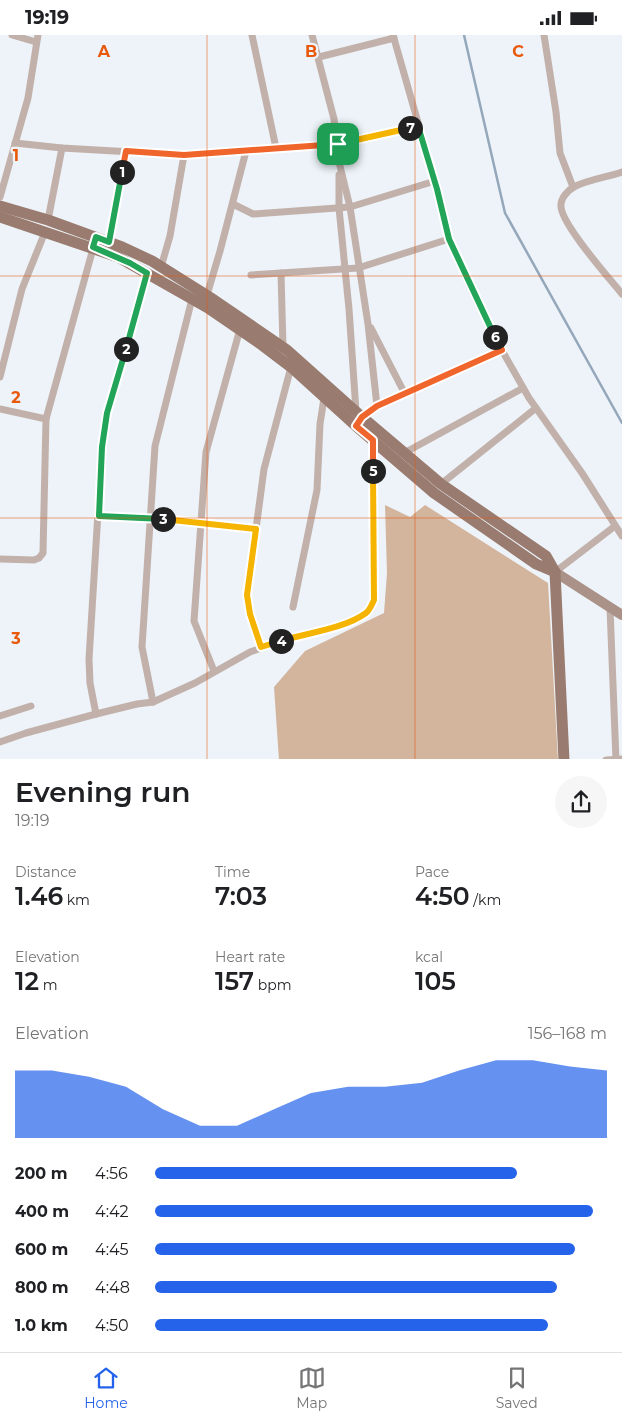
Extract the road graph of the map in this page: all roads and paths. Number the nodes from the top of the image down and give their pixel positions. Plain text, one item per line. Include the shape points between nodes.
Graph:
1 (12, 35) edge
2 (252, 35) edge
3 (312, 35) edge
4 (544, 35) edge
5 (393, 37) edge
6 (37, 39) edge
7 (319, 57) junction
8 (418, 126) junction
9 (15, 143) junction
10 (338, 144) junction
11 (62, 148) junction
12 (276, 148) junction
13 (126, 151) junction
14 (246, 151) junction
15 (184, 155) junction
16 (340, 162) junction
17 (622, 172) edge
18 (434, 181) junction
19 (573, 187) junction
20 (0, 197) edge
21 (233, 204) junction
22 (0, 205) edge
23 (350, 207) junction
24 (339, 208) junction
25 (0, 217) edge
26 (46, 226) junction
27 (449, 239) junction
28 (94, 242) junction
29 (109, 242) junction
30 (161, 267) junction
31 (358, 268) junction
32 (345, 269) junction
33 (147, 273) junction
34 (281, 273) junction
35 (251, 275) dead end
36 (622, 280) edge
37 (613, 283) junction
38 (622, 293) edge
39 (207, 295) junction
40 (192, 299) junction
41 (367, 322) junction
42 (240, 329) junction
43 (283, 347) junction
44 (502, 350) junction
45 (291, 367) junction
46 (0, 377) edge
47 (523, 388) junction
48 (405, 394) junction
49 (324, 398) junction
50 (377, 406) junction
51 (536, 408) junction
52 (0, 409) edge
53 (358, 418) junction
54 (46, 419) junction
55 (377, 436) junction
56 (406, 452) junction
57 (441, 484) junction
58 (99, 516) junction
59 (151, 518) junction
60 (201, 523) junction
61 (615, 526) junction
62 (256, 529) junction
63 (622, 536) edge
64 (0, 559) edge
65 (555, 572) junction
66 (293, 607) dead end
67 (610, 608) junction
68 (622, 615) edge
69 (261, 647) junction
70 (214, 671) junction
71 (153, 702) junction
72 (31, 706) dead end
73 (96, 714) junction
74 (0, 716) edge
75 (0, 742) edge
76 (564, 759) edge
77 (606, 759) edge
78 (618, 759) edge

1 - 6 street
2 - 12 street
3 - 7 street
4 - 19 street via 560,153
5 - 7 street
5 - 8 street
6 - 9 street via 28,98
7 - 10 street
8 - 10 street
8 - 18 street
9 - 11 street
9 - 20 street
10 - 12 street
10 - 16 street
11 - 13 street
11 - 26 street
12 - 14 street
13 - 15 street
13 - 29 street
14 - 15 street
14 - 21 street
15 - 30 street via 170,236
16 - 23 street
16 - 24 street
17 - 19 street
18 - 23 street
18 - 27 street
19 - 37 street via 563,197 562,215
21 - 24 street via 253,213
21 - 39 street
22 - 26 main road
23 - 24 street
23 - 31 street
24 - 32 street
25 - 26 main road
26 - 28 main road
26 - 46 street via 22,289
27 - 31 street
27 - 44 street
28 - 29 main road
28 - 33 main road
28 - 54 street
29 - 30 main road
30 - 39 main road
31 - 32 street
31 - 41 street
32 - 34 street
32 - 53 street
33 - 40 main road
33 - 58 street via 107,413
34 - 35 street
34 - 43 street
36 - 37 street
37 - 38 street
39 - 43 main road
40 - 42 main road
40 - 59 street via 155,446
41 - 48 street
41 - 50 street
42 - 45 main road
42 - 60 street via 206,452
43 - 53 main road
44 - 47 street
44 - 48 street
45 - 49 main road
45 - 62 street via 264,469
47 - 51 street
47 - 56 street
48 - 50 street
49 - 53 main road
49 - 66 street via 317,490
50 - 53 street
51 - 57 street
51 - 61 street
52 - 54 street
53 - 55 main road
54 - 64 street via 43,553 34,560
55 - 56 main road
55 - 65 main road via 434,493 536,564
55 - 69 street via 372,511 374,600 367,612 345,622
56 - 57 main road
57 - 65 main road via 546,556
58 - 59 street
58 - 73 street via 89,659
59 - 60 street
59 - 71 street via 142,647
60 - 62 street
60 - 70 street via 194,621
61 - 63 street
61 - 65 street
62 - 69 street via 247,595
65 - 67 main road
65 - 76 main road
67 - 68 main road
67 - 78 street
69 - 70 street
70 - 71 street
71 - 73 street
72 - 74 street
73 - 75 street
77 - 78 street

